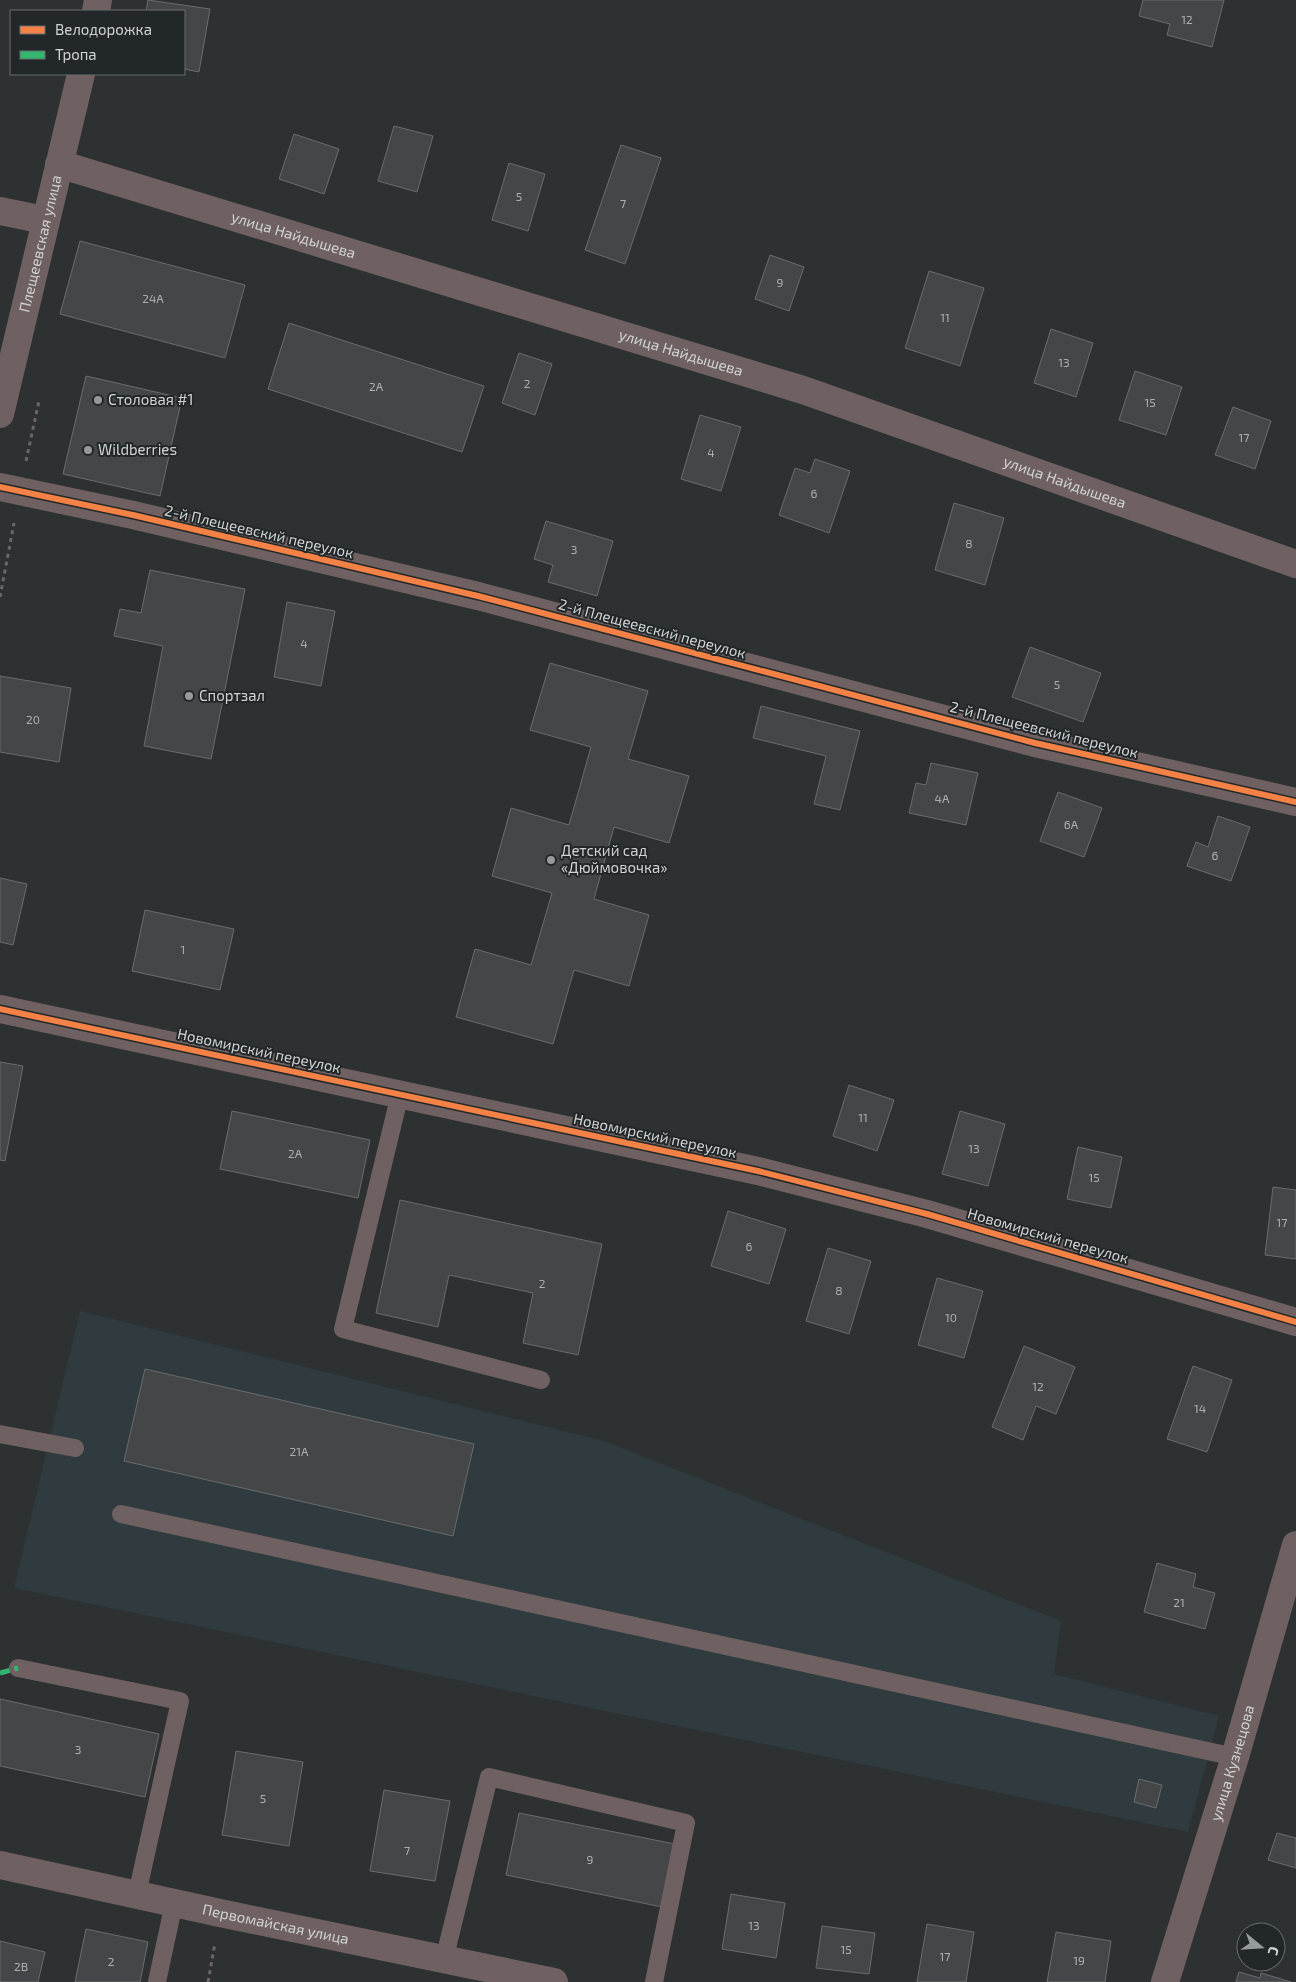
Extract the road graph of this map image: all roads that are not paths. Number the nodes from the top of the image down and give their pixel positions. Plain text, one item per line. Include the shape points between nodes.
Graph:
1 (81, 75) edge
2 (59, 164) junction
3 (0, 211) edge
4 (44, 220) junction
5 (0, 414) edge
6 (0, 487) edge
7 (1296, 564) edge
8 (1296, 802) edge
9 (0, 1009) edge
10 (400, 1094) junction
11 (1296, 1322) edge
12 (541, 1380) dead end
13 (0, 1434) edge
14 (75, 1448) dead end
15 (121, 1514) dead end
16 (1296, 1545) edge
17 (18, 1668) dead end
18 (1235, 1758) junction
19 (0, 1865) edge
20 (137, 1894) junction
21 (174, 1903) junction
22 (444, 1960) junction
23 (526, 1979) edge
24 (157, 1982) edge
25 (554, 1982) edge
26 (654, 1982) edge
27 (1165, 1982) edge

1 - 2 street, Плещеевская улица
2 - 4 street, Плещеевская улица
2 - 7 street, улица Найдышева via 803,390
3 - 4 street
4 - 5 street, Плещеевская улица
6 - 8 street, 2-й Плещеевский переулок via 478,596 1035,743
9 - 10 street, Новомирский переулок
10 - 11 street, Новомирский переулок via 796,1180 927,1214
10 - 12 lane via 343,1329
13 - 14 lane
15 - 18 lane
16 - 18 street, улица Кузнецова
17 - 20 lane via 180,1701
18 - 27 street, улица Кузнецова
19 - 20 street, Первомайская улица
20 - 21 street, Первомайская улица
21 - 22 street, Первомайская улица
21 - 24 lane
22 - 23 street, Первомайская улица
22 - 26 lane via 489,1777 686,1823
23 - 25 street, Первомайская улица

